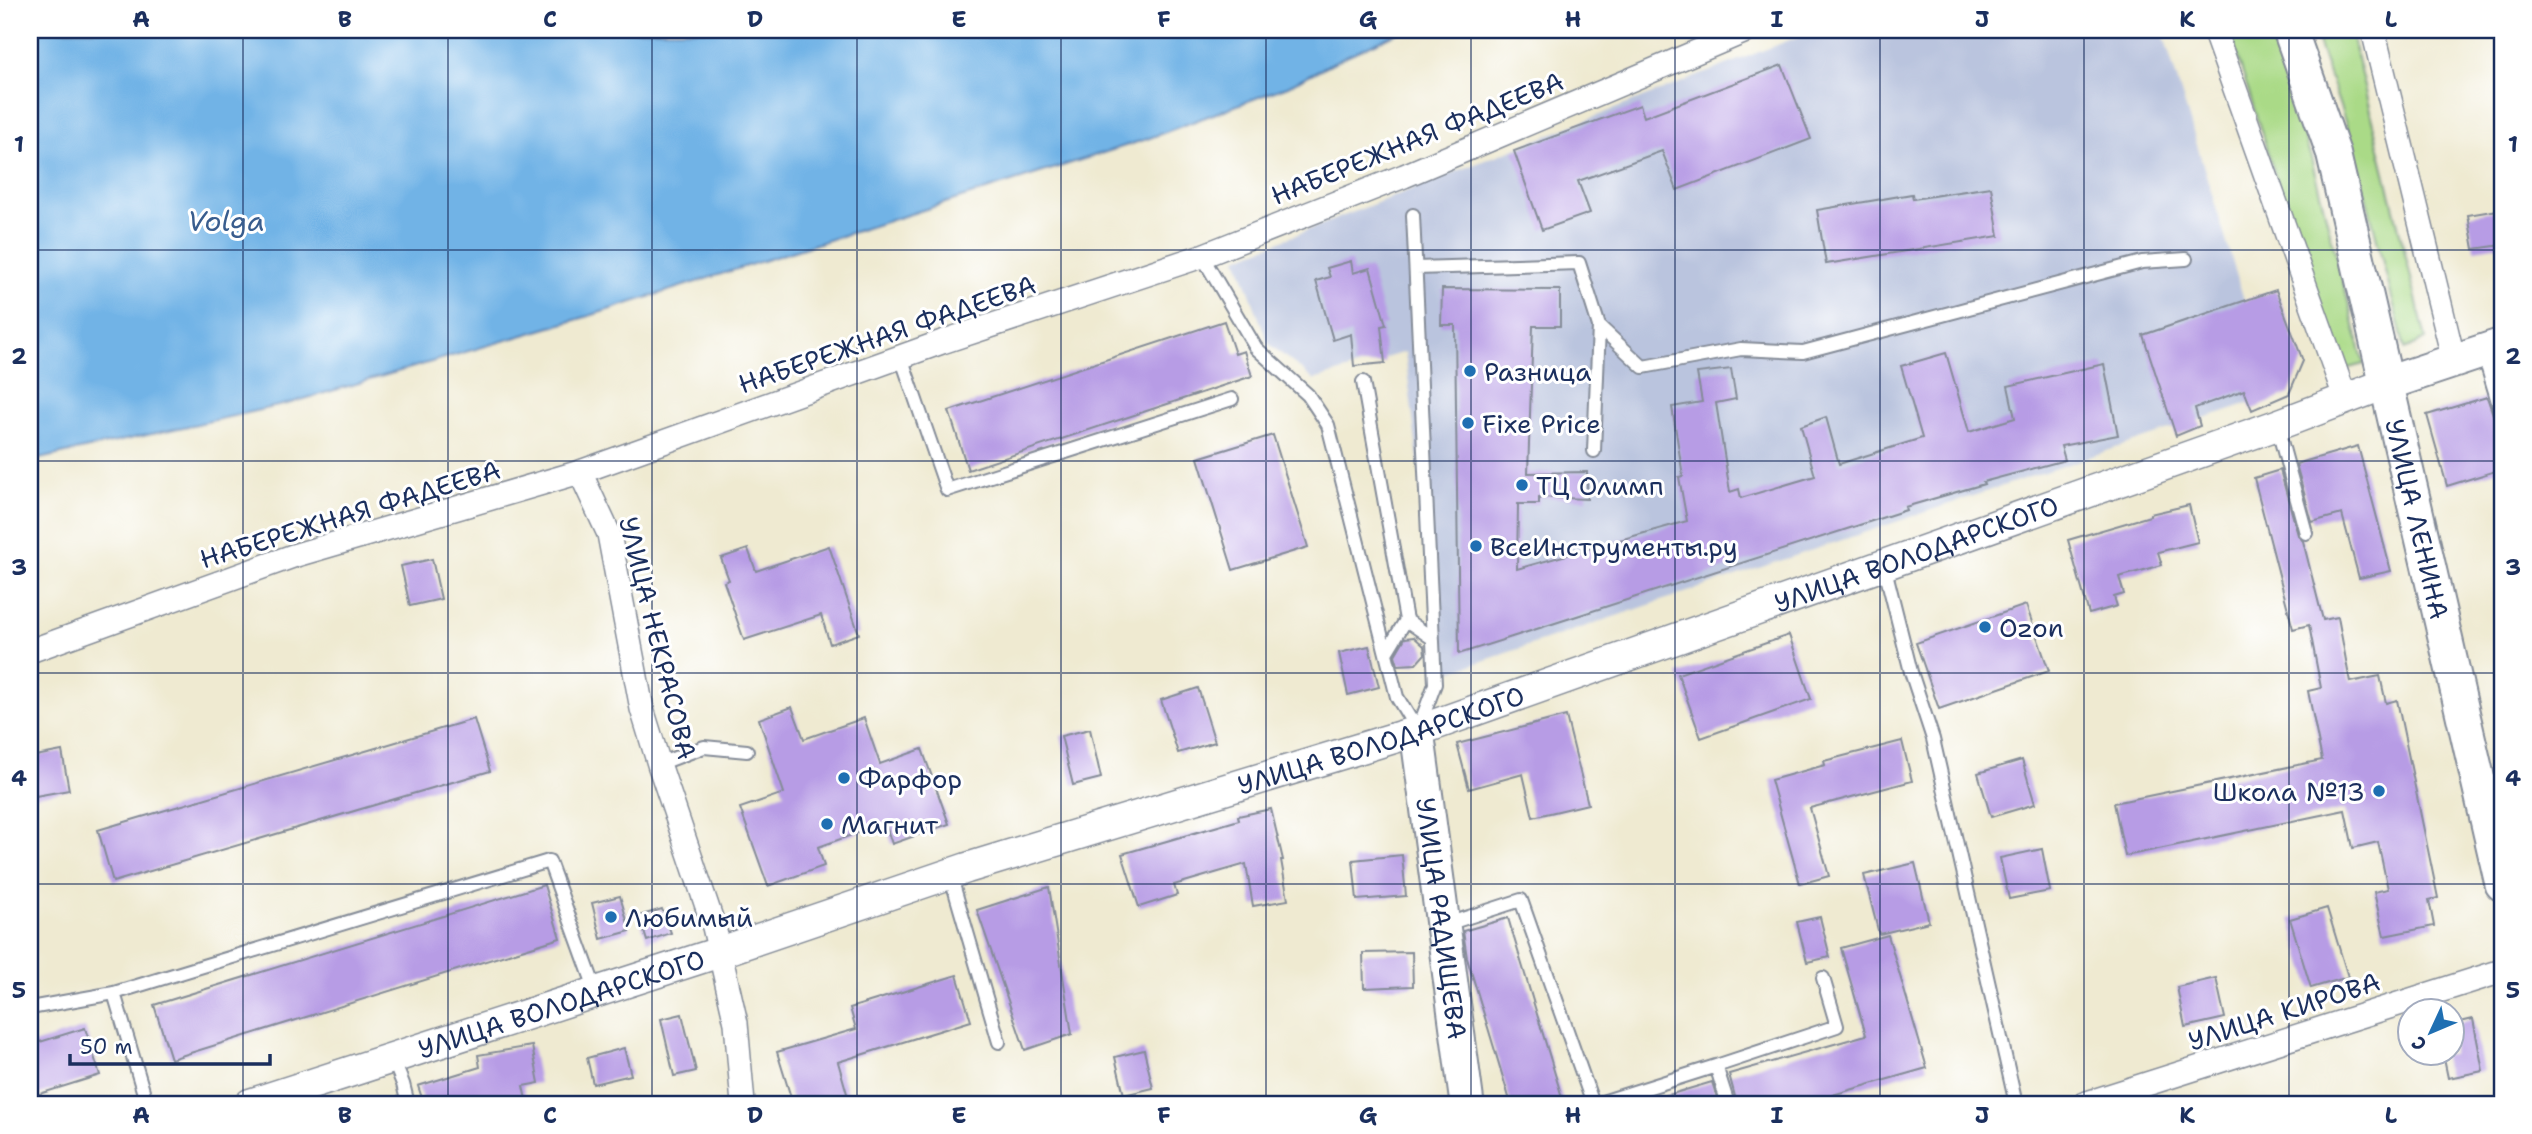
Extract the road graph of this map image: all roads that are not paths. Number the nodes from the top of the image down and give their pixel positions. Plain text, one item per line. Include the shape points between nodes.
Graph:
1 (1748, 30) edge
2 (2214, 30) edge
3 (2290, 30) edge
4 (2373, 30) edge
5 (1413, 215) dead end
6 (1202, 256) junction
7 (2186, 258) dead end
8 (1416, 268) junction
9 (1599, 326) junction
10 (2480, 353) edge
11 (901, 357) junction
12 (1363, 382) dead end
13 (2388, 383) junction
14 (1233, 399) dead end
15 (2346, 400) junction
16 (2502, 415) edge
17 (2277, 425) junction
18 (1594, 451) dead end
19 (580, 472) junction
20 (2306, 533) dead end
21 (1884, 564) junction
22 (1406, 620) junction
23 (1432, 638) junction
24 (30, 651) edge
25 (1386, 653) junction
26 (1417, 731) junction
27 (747, 751) dead end
28 (659, 764) junction
29 (950, 874) junction
30 (2502, 884) edge
31 (1443, 925) junction
32 (720, 952) junction
33 (2502, 971) edge
34 (1823, 978) dead end
35 (596, 992) junction
36 (114, 993) junction
37 (30, 1008) edge
38 (999, 1042) dead end
39 (392, 1058) junction
40 (1716, 1066) junction
41 (147, 1104) edge
42 (250, 1104) edge
43 (408, 1104) edge
44 (743, 1104) edge
45 (1467, 1104) edge
46 (1594, 1104) edge
47 (1728, 1104) edge
48 (2015, 1104) edge
49 (2084, 1104) edge

1 - 6 street, НАБЕРЕЖНАЯ ФАДЕЕВА
2 - 15 street
3 - 13 main road, УЛИЦА ЛЕНИНА via 2333,152
4 - 10 street
5 - 8 lane
6 - 11 street, НАБЕРЕЖНАЯ ФАДЕЕВА
6 - 25 lane via 1256,348 1308,396 1328,425
7 - 9 lane via 2142,262 1803,352 1741,349 1643,367
8 - 9 lane via 1578,263
8 - 23 lane
9 - 18 lane
10 - 13 main road, УЛИЦА ВОЛОДАРСКОГО
10 - 16 lane
11 - 14 lane via 947,490
11 - 19 street, НАБЕРЕЖНАЯ ФАДЕЕВА
12 - 22 lane
13 - 15 street, УЛИЦА ВОЛОДАРСКОГО
13 - 30 main road, УЛИЦА ЛЕНИНА
15 - 17 street, УЛИЦА ВОЛОДАРСКОГО
17 - 20 lane
17 - 21 street, УЛИЦА ВОЛОДАРСКОГО
19 - 24 street, НАБЕРЕЖНАЯ ФАДЕЕВА via 293,556
19 - 28 street, УЛИЦА НЕКРАСОВА via 609,534 642,709
21 - 26 street, УЛИЦА ВОЛОДАРСКОГО
21 - 48 lane via 1933,739
22 - 23 lane
22 - 25 lane
23 - 26 lane via 1435,684
25 - 26 lane via 1397,697
26 - 29 street, УЛИЦА ВОЛОДАРСКОГО
26 - 31 main road, УЛИЦА РАДИЩЕВА
27 - 28 lane via 704,747
28 - 32 street, УЛИЦА НЕКРАСОВА
29 - 32 street, УЛИЦА ВОЛОДАРСКОГО
29 - 38 lane
31 - 45 main road, УЛИЦА РАДИЩЕВА
31 - 46 lane via 1521,900
32 - 35 street, УЛИЦА ВОЛОДАРСКОГО
32 - 44 street, УЛИЦА НЕКРАСОВА via 736,1023
33 - 49 street, УЛИЦА КИРОВА
34 - 40 lane via 1838,1026
35 - 36 lane via 549,861
35 - 39 street, УЛИЦА ВОЛОДАРСКОГО
36 - 37 lane
36 - 41 lane
39 - 42 street, УЛИЦА ВОЛОДАРСКОГО
39 - 43 lane
40 - 46 lane
40 - 47 lane

